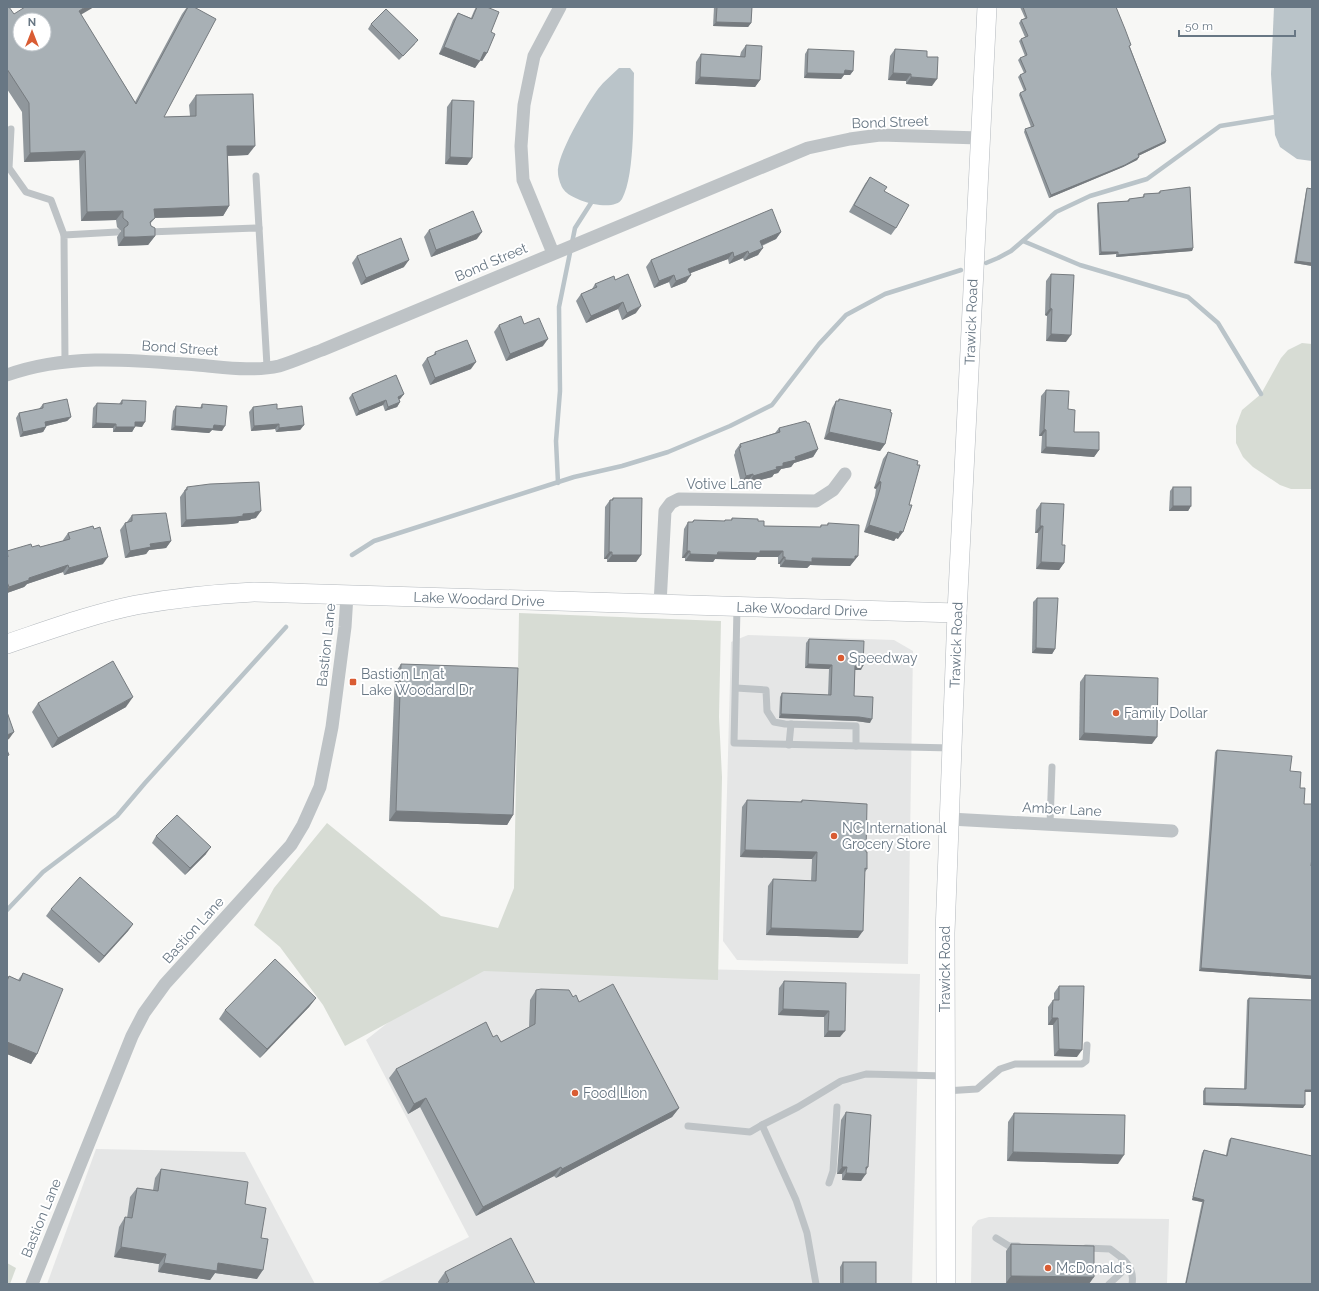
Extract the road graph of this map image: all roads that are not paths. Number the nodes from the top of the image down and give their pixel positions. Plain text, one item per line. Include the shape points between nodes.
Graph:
1 (560, 7) edge
2 (987, 7) edge
3 (11, 129) dead end
4 (980, 138) junction
5 (256, 176) dead end
6 (259, 228) junction
7 (117, 232) dead end
8 (148, 232) edge
9 (64, 235) junction
10 (553, 253) junction
11 (65, 361) junction
12 (267, 366) junction
13 (7, 375) edge
14 (845, 474) dead end
15 (347, 595) junction
16 (660, 604) junction
17 (737, 607) junction
18 (957, 613) junction
19 (7, 644) edge
20 (736, 688) junction
21 (790, 724) junction
22 (790, 744) junction
23 (856, 746) junction
24 (952, 748) junction
25 (1052, 767) dead end
26 (950, 820) junction
27 (1050, 824) junction
28 (1172, 830) dead end
29 (1087, 1045) dead end
30 (945, 1084) junction
31 (837, 1107) dead end
32 (762, 1125) junction
33 (688, 1126) dead end
34 (829, 1183) dead end
35 (996, 1238) dead end
36 (1024, 1246) edge
37 (1079, 1248) edge
38 (1122, 1258) junction
39 (32, 1284) edge
40 (816, 1284) edge
41 (946, 1284) edge
42 (1109, 1284) edge
43 (1132, 1284) edge

1 - 10 street via 534,56 524,105 521,146 523,180
2 - 4 street, Trawick Road
3 - 9 lane via 8,168 26,192 51,200
4 - 10 street, Bond Street via 880,136 850,138 808,148
4 - 18 street, Trawick Road
5 - 6 lane
6 - 8 lane
6 - 12 lane
7 - 9 lane
9 - 11 lane
10 - 12 street, Bond Street via 322,350 278,366
11 - 12 street, Bond Street via 118,359 238,368
11 - 13 street, Bond Street via 31,366
14 - 16 street, Votive Lane via 833,490 816,501 680,499 671,503 665,511
15 - 16 street, Lake Woodard Drive
15 - 19 street, Lake Woodard Drive via 254,592 174,599 98,615
15 - 39 street, Bastion Lane via 332,727 320,787 291,845 165,984 144,1013 132,1036
16 - 17 street, Lake Woodard Drive
17 - 18 street, Lake Woodard Drive
17 - 20 lane
18 - 24 street, Trawick Road
20 - 21 lane via 766,690 767,711 774,722
20 - 22 lane via 734,744
21 - 22 lane
21 - 23 lane via 856,726
22 - 23 lane
23 - 24 lane
24 - 26 street, Trawick Road
25 - 27 lane
26 - 27 street, Amber Lane
26 - 30 street, Trawick Road via 945,933
27 - 28 street, Amber Lane
29 - 30 lane via 1086,1061 1082,1064 1015,1064 1000,1069 977,1089
30 - 32 lane via 866,1074 841,1081
30 - 41 street, Trawick Road
31 - 34 lane via 833,1171
32 - 33 lane via 750,1132
32 - 40 lane via 796,1200 807,1233
35 - 36 lane via 1009,1246
37 - 38 lane via 1110,1249
38 - 42 lane via 1121,1273
38 - 43 lane via 1129,1264 1133,1277

